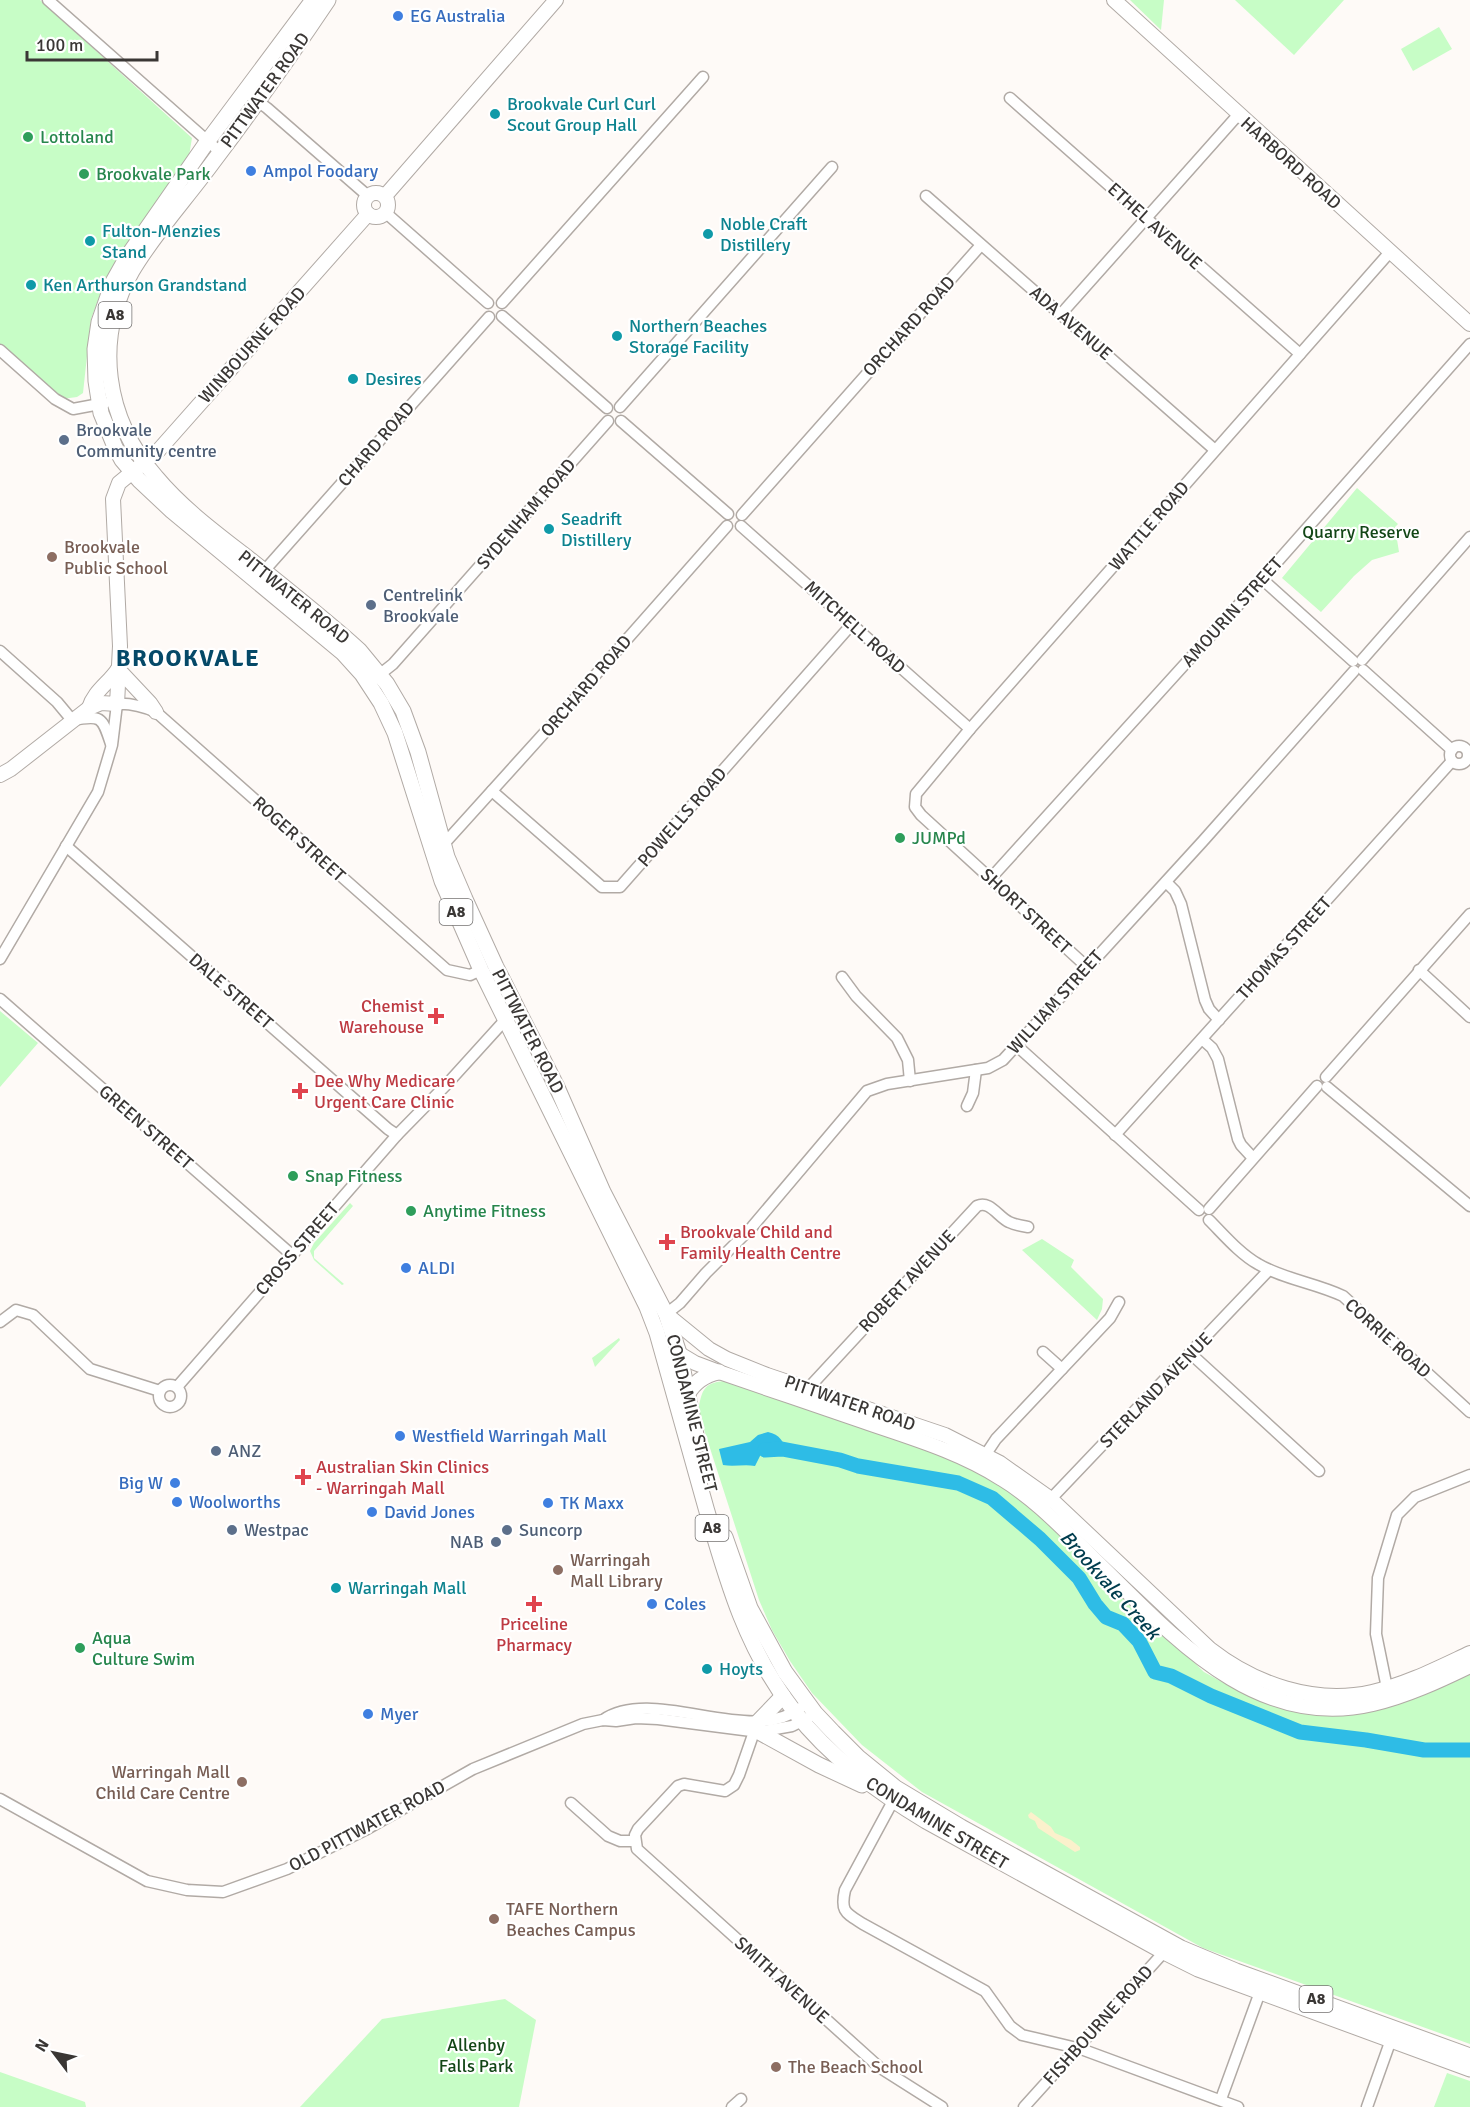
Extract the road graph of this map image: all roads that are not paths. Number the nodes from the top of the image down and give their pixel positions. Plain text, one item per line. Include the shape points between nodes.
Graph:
1 (48, 0) edge
2 (313, 0) edge
3 (328, 0) edge
4 (556, 0) edge
5 (1113, 0) edge
6 (703, 77) dead end
7 (251, 97) junction
8 (1010, 98) dead end
9 (1238, 115) junction
10 (207, 142) junction
11 (220, 152) junction
12 (832, 167) dead end
13 (368, 196) junction
14 (385, 196) junction
15 (926, 196) dead end
16 (386, 213) junction
17 (368, 214) junction
18 (1146, 217) junction
19 (981, 245) junction
20 (1390, 252) junction
21 (488, 303) junction
22 (502, 303) junction
23 (1061, 314) junction
24 (502, 316) junction
25 (489, 317) junction
26 (1470, 324) edge
27 (1470, 344) edge
28 (0, 350) edge
29 (1300, 354) junction
30 (107, 403) junction
31 (620, 407) junction
32 (607, 408) junction
33 (608, 421) junction
34 (621, 421) junction
35 (1215, 450) junction
36 (144, 462) junction
37 (132, 473) junction
38 (727, 520) junction
39 (741, 521) junction
40 (1470, 537) edge
41 (264, 571) junction
42 (1262, 579) junction
43 (852, 624) junction
44 (0, 651) edge
45 (1358, 665) junction
46 (118, 669) junction
47 (374, 679) junction
48 (117, 704) junction
49 (89, 708) junction
50 (156, 712) junction
51 (72, 720) junction
52 (970, 729) junction
53 (1467, 745) edge
54 (112, 746) junction
55 (1452, 755) junction
56 (1468, 763) edge
57 (0, 775) edge
58 (492, 791) junction
59 (915, 804) joint
60 (443, 845) junction
61 (66, 846) junction
62 (991, 878) junction
63 (1166, 882) junction
64 (1470, 914) edge
65 (0, 959) edge
66 (1087, 967) junction
67 (481, 970) junction
68 (1419, 970) junction
69 (842, 977) dead end
70 (0, 999) edge
71 (518, 1008) junction
72 (1470, 1017) edge
73 (506, 1019) junction
74 (1219, 1020) junction
75 (1202, 1039) junction
76 (1016, 1045) junction
77 (976, 1070) junction
78 (910, 1081) junction
79 (1323, 1083) junction
80 (967, 1106) dead end
81 (397, 1135) junction
82 (1115, 1135) junction
83 (1253, 1158) junction
84 (1470, 1206) edge
85 (1206, 1213) junction
86 (1028, 1227) dead end
87 (292, 1255) junction
88 (1269, 1270) junction
89 (1119, 1302) dead end
90 (666, 1314) junction
91 (0, 1322) edge
92 (657, 1333) junction
93 (1043, 1352) dead end
94 (1191, 1354) junction
95 (680, 1356) junction
96 (1062, 1369) junction
97 (719, 1372) junction
98 (177, 1387) junction
99 (160, 1391) junction
100 (803, 1394) junction
101 (687, 1395) junction
102 (1470, 1412) edge
103 (982, 1460) junction
104 (1319, 1471) dead end
105 (1470, 1475) edge
106 (1046, 1504) junction
107 (1470, 1653) edge
108 (1470, 1666) edge
109 (1388, 1693) junction
110 (783, 1696) junction
111 (805, 1712) junction
112 (757, 1729) junction
113 (876, 1789) junction
114 (0, 1799) edge
115 (893, 1802) junction
116 (571, 1803) dead end
117 (635, 1841) junction
118 (1167, 1947) junction
119 (1260, 1992) junction
120 (1393, 2034) junction
121 (1077, 2048) junction
122 (1470, 2056) edge
123 (1470, 2069) edge
124 (741, 2099) dead end
125 (1221, 2099) junction
126 (732, 2107) edge
127 (942, 2107) edge
128 (1024, 2107) edge
129 (1238, 2107) edge
130 (1367, 2107) edge

1 - 10 street
2 - 7 highway, PITTWATER ROAD / A8
3 - 7 highway, PITTWATER ROAD / A8
4 - 14 main road
5 - 9 main road, HARBORD ROAD
6 - 22 street
7 - 10 highway, PITTWATER ROAD / A8
7 - 11 highway, PITTWATER ROAD / A8
7 - 13 street
8 - 18 street, ETHEL AVENUE
9 - 18 street
9 - 20 main road, HARBORD ROAD
10 - 11 street
10 - 30 highway, PITTWATER ROAD / A8 via 127,257 105,302 95,349 96,381
11 - 30 highway, PITTWATER ROAD / A8 via 138,261 124,289 114,317
12 - 31 street
13 - 14 main road via 376,192
13 - 17 main road via 364,203
14 - 16 main road
15 - 19 street, ADA AVENUE
16 - 17 main road via 379,217
16 - 21 street
17 - 36 main road, WINBOURNE ROAD via 158,451
18 - 23 street
18 - 29 street, ETHEL AVENUE
19 - 23 street, ADA AVENUE
19 - 39 street, ORCHARD ROAD
20 - 26 main road, HARBORD ROAD
20 - 29 street, WATTLE ROAD
21 - 22 street
21 - 25 street
22 - 24 street
23 - 35 street, ADA AVENUE
24 - 25 street
24 - 32 street
25 - 41 street, CHARD ROAD
27 - 42 street, AMOURIN STREET
28 - 30 street via 55,399 73,408
29 - 35 street, WATTLE ROAD
30 - 36 highway, PITTWATER ROAD / A8
30 - 37 highway, PITTWATER ROAD / A8 via 109,435
31 - 32 street
31 - 34 street
32 - 33 street via 604,415
33 - 34 street
33 - 47 street, SYDENHAM ROAD via 393,664
34 - 38 street
35 - 52 street, WATTLE ROAD
36 - 37 main road, WINBOURNE ROAD
36 - 41 highway, PITTWATER ROAD / A8 via 181,503
37 - 46 main road via 117,487 113,500
37 - 47 highway, PITTWATER ROAD / A8 via 172,511
38 - 39 street via 734,529
38 - 39 street via 735,511
38 - 58 street, ORCHARD ROAD
39 - 43 street, MITCHELL ROAD
40 - 45 street, WILLIAM STREET
41 - 47 highway, PITTWATER ROAD / A8 via 351,643
42 - 45 street
42 - 62 street, AMOURIN STREET
43 - 52 street, MITCHELL ROAD
43 - 58 street, POWELLS ROAD via 620,887 602,887
44 - 51 street
45 - 55 street
45 - 63 street, WILLIAM STREET
46 - 48 main road
46 - 49 main road via 92,698
46 - 50 main road
47 - 60 highway, PITTWATER ROAD / A8 via 397,700 409,726
47 - 67 highway, PITTWATER ROAD / A8 via 435,863
48 - 49 main road via 101,703
48 - 50 street, ROGER STREET via 141,705
48 - 54 street
49 - 51 main road
50 - 67 street, ROGER STREET via 442,966 470,975
51 - 54 street via 97,718 106,727
51 - 57 main road
52 - 59 street, WATTLE ROAD via 919,789
53 - 55 street via 1459,746
53 - 56 street
54 - 61 street via 98,792
55 - 56 street via 1460,764
55 - 74 street, THOMAS STREET
58 - 60 street, ORCHARD ROAD
59 - 62 street, SHORT STREET via 921,815
60 - 71 highway, PITTWATER ROAD / A8 via 486,946
61 - 65 street
61 - 81 street, DALE STREET
62 - 66 street, SHORT STREET
63 - 66 street, WILLIAM STREET
63 - 74 street via 1182,904 1205,1000
64 - 68 street
66 - 76 street, WILLIAM STREET
67 - 73 highway, PITTWATER ROAD / A8
68 - 72 street
68 - 79 street
69 - 78 street via 897,1038 908,1060
70 - 87 street, GREEN STREET
71 - 73 highway, CROSS STREET
71 - 90 highway, PITTWATER ROAD / A8 via 603,1192
73 - 81 street, CROSS STREET
73 - 92 highway, PITTWATER ROAD / A8
74 - 75 street, THOMAS STREET
75 - 82 street, THOMAS STREET
75 - 83 street via 1218,1059 1238,1139
76 - 77 street, WILLIAM STREET via 999,1063
76 - 82 street, CORRIE ROAD
77 - 78 street, WILLIAM STREET
77 - 80 street
78 - 90 street, WILLIAM STREET via 873,1088 862,1096 752,1227
79 - 83 street
79 - 84 street
81 - 87 street, CROSS STREET
82 - 85 street, CORRIE ROAD
83 - 85 street
85 - 88 street, CORRIE ROAD via 1255,1262
86 - 100 street, ROBERT AVENUE via 1009,1222 987,1205 977,1206
87 - 98 street, CROSS STREET
88 - 94 street, STERLAND AVENUE
88 - 102 street, CORRIE ROAD via 1343,1296
89 - 96 street via 1110,1318
90 - 95 highway, CONDAMINE STREET / A8
90 - 100 main road, PITTWATER ROAD via 709,1349
91 - 99 street via 16,1310 33,1315 90,1369
92 - 95 main road
92 - 110 highway, CONDAMINE STREET / A8 via 733,1598 758,1657
93 - 96 street
94 - 104 street
94 - 106 street, STERLAND AVENUE
95 - 97 main road, PITTWATER ROAD
95 - 101 highway, CONDAMINE STREET / A8
96 - 103 street via 996,1439
97 - 100 main road, PITTWATER ROAD
97 - 101 highway via 702,1377
98 - 99 street via 167,1385
98 - 99 street via 182,1395 173,1407 161,1403
100 - 103 main road, PITTWATER ROAD via 945,1435
101 - 111 highway, CONDAMINE STREET / A8 via 708,1482 743,1593
103 - 106 main road, PITTWATER ROAD via 1021,1491
105 - 109 street via 1415,1497 1397,1515 1378,1578 1376,1634
106 - 109 main road, PITTWATER ROAD via 1186,1646 1242,1686 1303,1706 1342,1708 1373,1704
107 - 109 main road, PITTWATER ROAD
108 - 109 main road, PITTWATER ROAD via 1419,1690
110 - 111 highway, CONDAMINE STREET / A8
110 - 112 highway
111 - 112 street, OLD PITTWATER ROAD via 777,1730
111 - 113 highway, CONDAMINE STREET / A8 via 843,1763
111 - 118 highway, CONDAMINE STREET / A8 via 896,1788
112 - 113 highway via 851,1781
112 - 114 street, OLD PITTWATER ROAD via 659,1710 613,1713 495,1759 287,1869 223,1892 187,1890 147,1881
112 - 117 street via 734,1785 725,1791 678,1786 638,1829
113 - 115 highway, CONDAMINE STREET / A8
115 - 118 highway, CONDAMINE STREET / A8
115 - 121 street via 845,1890 845,1912 985,1991 1010,2026 1022,2035
116 - 117 street via 608,1836
117 - 127 street, SMITH AVENUE via 637,1850 879,2067
118 - 119 highway, CONDAMINE STREET / A8 via 1198,1969
118 - 120 highway, CONDAMINE STREET / A8
118 - 121 street, FISHBOURNE ROAD
119 - 120 highway, CONDAMINE STREET / A8
119 - 125 street
120 - 122 highway, CONDAMINE STREET / A8
120 - 123 highway, CONDAMINE STREET / A8
120 - 130 street
121 - 125 street
121 - 128 street, FISHBOURNE ROAD
124 - 126 street
125 - 129 street

